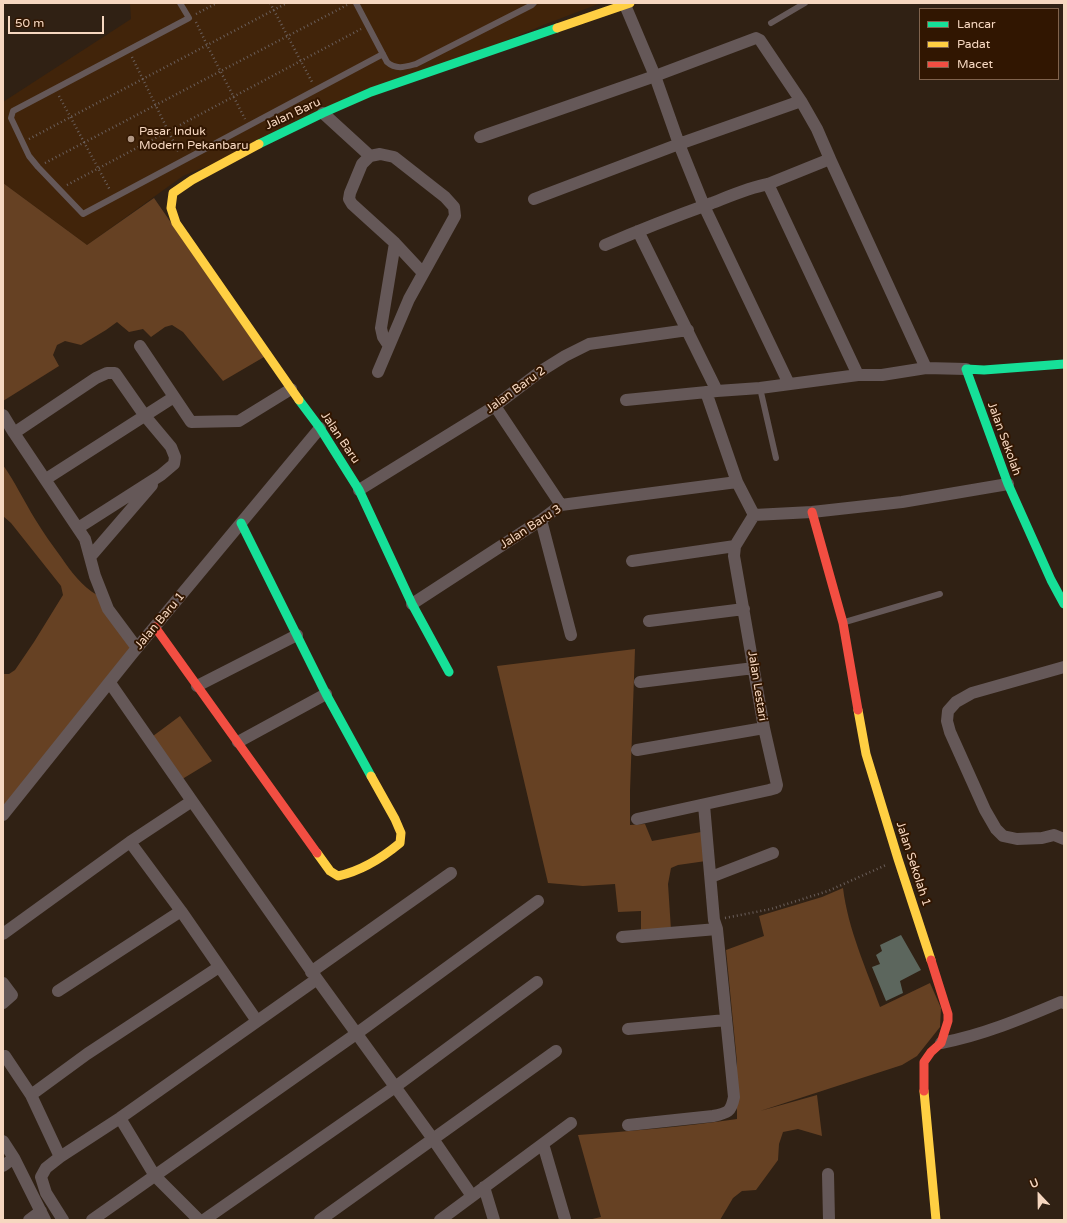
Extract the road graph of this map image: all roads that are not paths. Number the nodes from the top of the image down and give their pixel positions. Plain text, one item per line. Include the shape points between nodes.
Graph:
1 (180, 3) edge
2 (356, 3) edge
3 (534, 3) edge
4 (805, 3) edge
5 (627, 4) edge
6 (771, 23) dead end
7 (383, 54) junction
8 (655, 76) junction
9 (802, 101) junction
10 (323, 113) junction
11 (480, 137) dead end
12 (679, 144) junction
13 (370, 156) junction
14 (830, 160) junction
15 (768, 184) junction
16 (534, 199) dead end
17 (704, 206) junction
18 (638, 231) junction
19 (395, 243) junction
20 (605, 245) dead end
21 (424, 273) junction
22 (688, 330) junction
23 (140, 346) dead end
24 (389, 346) junction
25 (1064, 364) edge
26 (926, 368) junction
27 (966, 369) junction
28 (378, 372) dead end
29 (858, 375) junction
30 (789, 384) junction
31 (760, 388) junction
32 (291, 389) junction
33 (712, 392) junction
34 (174, 397) junction
35 (626, 400) dead end
36 (495, 406) junction
37 (3, 415) edge
38 (145, 416) junction
39 (320, 428) junction
40 (14, 433) junction
41 (776, 458) dead end
42 (161, 475) junction
43 (46, 479) junction
44 (737, 482) junction
45 (1008, 484) junction
46 (359, 490) junction
47 (561, 505) junction
48 (812, 512) junction
49 (754, 515) junction
50 (541, 520) junction
51 (241, 523) junction
52 (78, 528) junction
53 (735, 546) junction
54 (90, 558) junction
55 (632, 561) dead end
56 (940, 594) dead end
57 (412, 604) junction
58 (1064, 604) edge
59 (744, 609) junction
60 (649, 622) dead end
61 (843, 623) junction
62 (155, 627) junction
63 (297, 635) junction
64 (571, 635) dead end
65 (137, 648) junction
66 (1064, 667) edge
67 (754, 668) junction
68 (449, 672) dead end
69 (640, 682) dead end
70 (110, 683) junction
71 (197, 686) junction
72 (326, 694) junction
73 (764, 728) junction
74 (238, 742) junction
75 (636, 750) dead end
76 (192, 801) junction
77 (704, 805) junction
78 (3, 815) edge
79 (637, 818) dead end
80 (1064, 839) edge
81 (130, 842) junction
82 (773, 853) dead end
83 (450, 873) dead end
84 (711, 877) junction
85 (538, 900) dead end
86 (181, 911) junction
87 (715, 924) junction
88 (3, 934) edge
89 (622, 937) dead end
90 (219, 967) junction
91 (314, 976) junction
92 (537, 982) dead end
93 (3, 983) edge
94 (58, 991) dead end
95 (3, 1003) edge
96 (1064, 1003) edge
97 (726, 1020) junction
98 (257, 1021) junction
99 (628, 1029) dead end
100 (356, 1034) junction
101 (941, 1043) junction
102 (556, 1051) dead end
103 (5, 1056) dead end
104 (396, 1087) junction
105 (31, 1095) junction
106 (120, 1118) junction
107 (571, 1123) dead end
108 (628, 1125) dead end
109 (433, 1139) junction
110 (3, 1141) edge
111 (543, 1144) junction
112 (60, 1157) junction
113 (14, 1158) junction
114 (3, 1166) edge
115 (828, 1174) dead end
116 (154, 1176) junction
117 (484, 1187) junction
118 (472, 1196) junction
119 (43, 1216) edge
120 (565, 1219) edge
121 (29, 1220) edge
122 (63, 1220) edge
123 (92, 1220) edge
124 (200, 1220) edge
125 (204, 1220) edge
126 (320, 1220) edge
127 (440, 1220) edge
128 (494, 1220) edge
129 (830, 1220) edge
130 (936, 1220) edge

1 - 7 lane via 189,18 13,111 11,118 29,156 83,214
2 - 7 lane
3 - 7 lane via 416,64 403,68 391,66
4 - 6 lane
5 - 8 street
5 - 10 street, Jalan Baru via 371,92
8 - 9 street via 756,38 760,40
8 - 11 street
8 - 12 street
9 - 12 street
9 - 14 street
10 - 13 street
10 - 32 street, Jalan Baru via 256,145 192,180 173,193 171,208 176,223
12 - 16 street
12 - 17 street
13 - 19 street via 362,164 349,199
13 - 21 street via 380,154 394,158 441,193 454,207 455,216
14 - 15 street
14 - 26 street
15 - 17 street
15 - 29 street
17 - 18 street
17 - 30 street
18 - 20 street
18 - 22 street
19 - 21 street
19 - 24 street via 381,328
21 - 24 street via 409,299
22 - 33 street
22 - 36 street, Jalan Baru 2 via 589,344 541,371
23 - 34 street
24 - 28 street
25 - 27 street
26 - 27 street
26 - 29 street
27 - 45 street, Jalan Sekolah
29 - 30 street
30 - 31 street
31 - 33 street
31 - 41 lane
32 - 34 street via 239,421 191,422
32 - 39 street, Jalan Baru
33 - 35 street
33 - 44 street
34 - 38 street
36 - 46 street, Jalan Baru 2
36 - 47 street
37 - 40 street
38 - 40 street via 115,373 107,373
38 - 42 street via 171,447 175,456 174,464
38 - 43 street
39 - 46 street, Jalan Baru
39 - 51 street, Jalan Baru 1
40 - 43 street
42 - 52 street
42 - 54 street
43 - 52 street
44 - 47 street, Jalan Baru 3
44 - 49 street
45 - 48 street via 902,502
45 - 58 street, Jalan Sekolah
46 - 57 street, Jalan Baru
47 - 50 street, Jalan Baru 3
48 - 49 street
48 - 61 street, Jalan Sekolah 1
49 - 53 street
50 - 57 street, Jalan Baru 3
50 - 64 street
51 - 62 street, Jalan Baru 1
51 - 63 street
52 - 54 street via 85,539
53 - 55 street
53 - 59 street, Jalan Lestari via 734,556
54 - 65 street via 108,610
56 - 61 lane
57 - 68 street, Jalan Baru
59 - 60 street
59 - 67 street, Jalan Lestari
61 - 101 street, Jalan Sekolah 1 via 866,754 948,1014
62 - 65 street, Jalan Baru 1
62 - 71 street
63 - 71 street
63 - 72 street
65 - 70 street, Jalan Baru 1
66 - 80 street via 972,693 948,710 947,721 985,810 996,829 1004,836 1017,839 1054,835
67 - 69 street
67 - 73 street, Jalan Lestari
70 - 76 street
70 - 78 street, Jalan Baru 1
71 - 74 street
72 - 74 street
72 - 74 street via 395,819 400,833 400,842 393,849 358,870 338,876 330,871
73 - 75 street
73 - 77 street, Jalan Lestari via 778,783 776,788
76 - 81 street
76 - 91 street
77 - 79 street
77 - 84 street
81 - 86 street
81 - 88 street
82 - 84 street
83 - 91 street
84 - 87 street
85 - 100 street
86 - 90 street
86 - 94 street
87 - 89 street
87 - 97 street
90 - 98 street
90 - 105 street via 87,1054
91 - 98 street
91 - 100 street
92 - 104 street
93 - 95 street via 12,995
96 - 101 street via 991,1030
97 - 99 street
97 - 108 street via 734,1096 732,1107 725,1114
98 - 106 street
100 - 104 street
100 - 116 street
101 - 130 street, Jalan Sekolah 1 via 924,1062 923,1084
102 - 109 street
103 - 105 street
104 - 109 street
104 - 125 street
105 - 112 street
106 - 112 street
106 - 116 street
107 - 111 street
109 - 118 street
109 - 126 street
110 - 113 street
111 - 117 street
111 - 120 street
112 - 122 street via 46,1168 41,1178 46,1192
113 - 114 street
113 - 119 street
115 - 129 street
116 - 123 street
116 - 124 street
117 - 118 street
117 - 128 street
118 - 127 street
119 - 121 street

